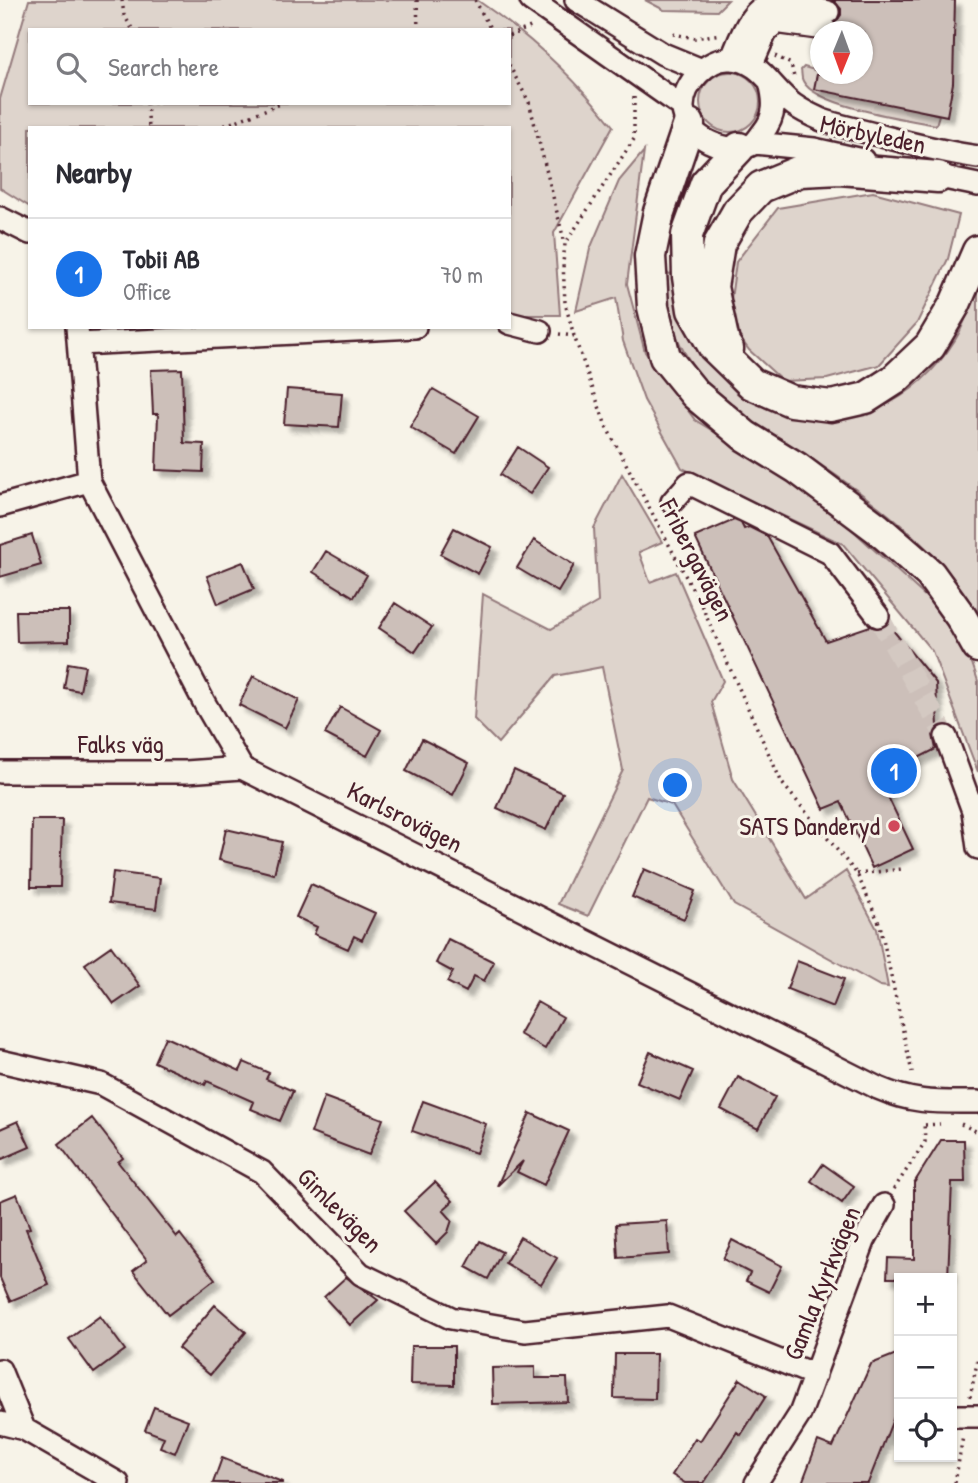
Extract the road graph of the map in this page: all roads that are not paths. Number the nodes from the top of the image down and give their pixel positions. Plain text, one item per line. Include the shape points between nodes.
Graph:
1 (531, 0) edge
2 (576, 0) edge
3 (755, 9) edge
4 (742, 61) junction
5 (702, 70) junction
6 (770, 82) junction
7 (686, 116) junction
8 (747, 146) junction
9 (978, 157) edge
10 (938, 177) junction
11 (978, 185) edge
12 (0, 218) edge
13 (28, 232) edge
14 (978, 251) edge
15 (511, 324) edge
16 (331, 329) edge
17 (540, 331) dead end
18 (78, 335) edge
19 (752, 384) junction
20 (89, 481) junction
21 (672, 502) dead end
22 (0, 506) edge
23 (878, 616) tunnel mouth
24 (978, 646) edge
25 (946, 737) tunnel mouth
26 (242, 768) junction
27 (0, 772) edge
28 (978, 848) edge
29 (0, 1061) edge
30 (978, 1102) edge
31 (884, 1205) road end
32 (0, 1370) edge
33 (815, 1375) junction
34 (957, 1416) edge
35 (978, 1416) edge
36 (0, 1423) edge
37 (23, 1429) junction
38 (118, 1483) edge
39 (756, 1483) edge

1 - 7 street via 645,79
2 - 5 street via 663,54
3 - 4 street
3 - 4 street via 776,2 826,21 775,22
4 - 5 street via 717,60
4 - 6 street
5 - 7 street via 691,83
6 - 8 street via 775,99 772,121
6 - 9 street, Mörbyleden via 794,106 824,120
7 - 8 street via 701,137 719,147
7 - 24 highway via 650,256 653,307 665,357 695,394 746,436 877,527 930,574
8 - 10 street, Mörbyleden via 814,149
8 - 19 highway via 706,183 687,235 693,310 714,347
10 - 11 street, Mörbyleden
10 - 19 highway via 840,169 800,171 761,187 738,211 719,244 712,287 724,343
12 - 13 street
14 - 19 highway via 930,346 894,380 866,398 831,406 791,401
15 - 17 street
16 - 18 street
18 - 20 street
20 - 22 street
20 - 26 street
21 - 23 street via 689,483 830,553
25 - 28 street via 972,811
26 - 27 street, Falks väg
26 - 30 street, Karlsrovägen via 877,1088 919,1102
29 - 33 street, Gimlevägen via 101,1084 262,1172 361,1274 451,1318 525,1331 668,1316
31 - 33 street, Gamla Kyrkvägen via 863,1241
32 - 37 street
33 - 39 street, Gamla Kyrkvägen via 800,1414
34 - 35 street
36 - 37 street
37 - 38 street

